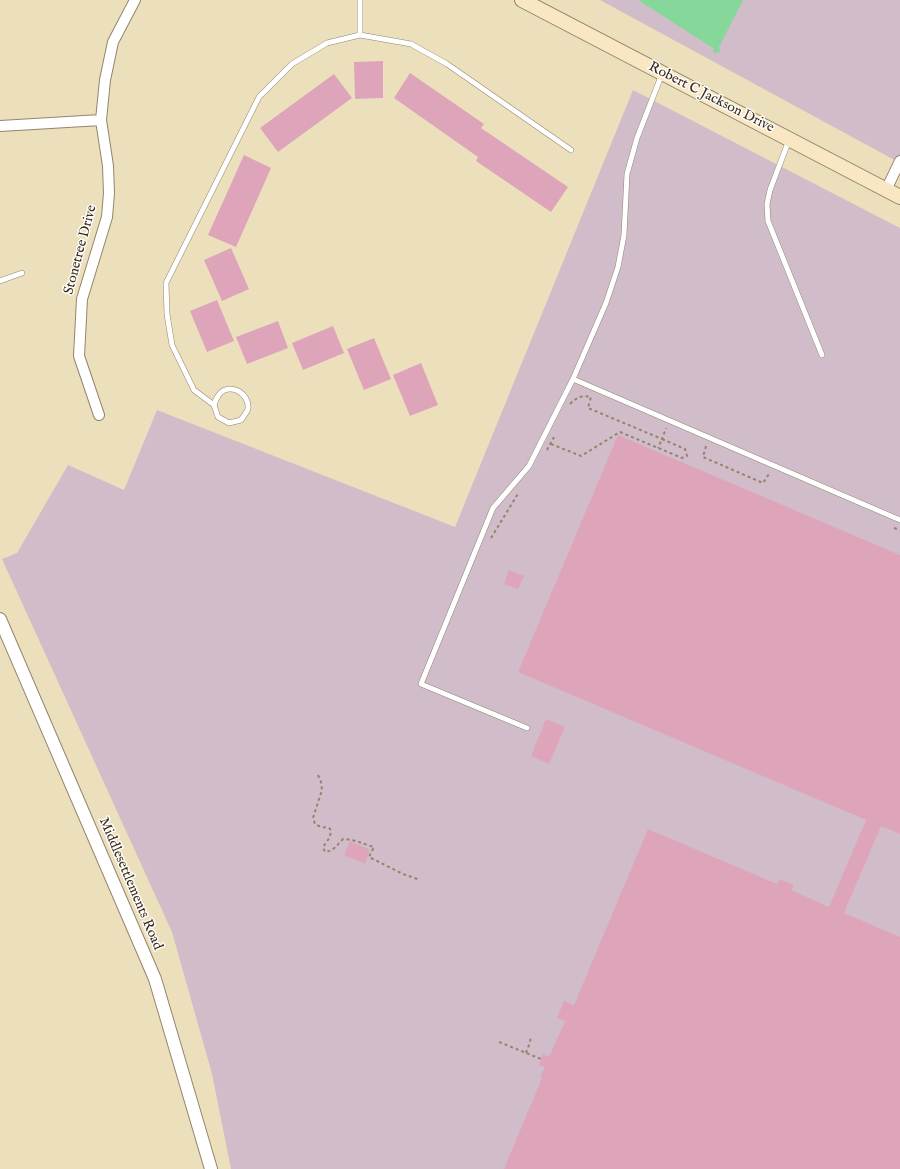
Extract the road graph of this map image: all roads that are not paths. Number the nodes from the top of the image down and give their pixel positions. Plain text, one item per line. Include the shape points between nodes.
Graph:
1 (135, 0) edge
2 (360, 0) edge
3 (528, 2) edge
4 (360, 35) junction
5 (662, 73) junction
6 (101, 120) junction
7 (0, 126) edge
8 (789, 139) junction
9 (571, 150) dead end
10 (900, 161) edge
11 (886, 190) junction
12 (900, 197) edge
13 (22, 273) dead end
14 (0, 281) edge
15 (822, 355) dead end
16 (573, 378) junction
17 (214, 405) junction
18 (99, 414) dead end
19 (900, 520) edge
20 (0, 619) edge
21 (527, 728) dead end
22 (210, 1169) edge

1 - 6 street, Stonetree Drive via 113,42 105,80
2 - 4 lane
3 - 5 main road, Robert C Jackson Drive
4 - 9 lane via 411,44 447,64
4 - 17 lane via 327,43 292,64 259,97 166,283 172,345 194,390
5 - 8 main road, Robert C Jackson Drive
5 - 16 lane via 637,138 628,174 624,235 618,267 606,303
6 - 7 street
6 - 18 street, Stonetree Drive via 108,166 107,217 82,299 79,356
8 - 11 main road, Robert C Jackson Drive
8 - 15 lane via 770,190 767,204 768,221
10 - 11 street
11 - 12 main road, Robert C Jackson Drive
13 - 14 lane
16 - 19 lane
16 - 21 lane via 529,466 493,508 421,684
17 - 17 lane via 218,417 229,422 241,420 248,409 246,398 239,390 228,389 218,395
20 - 22 street, Middlesettlements Road via 155,979

